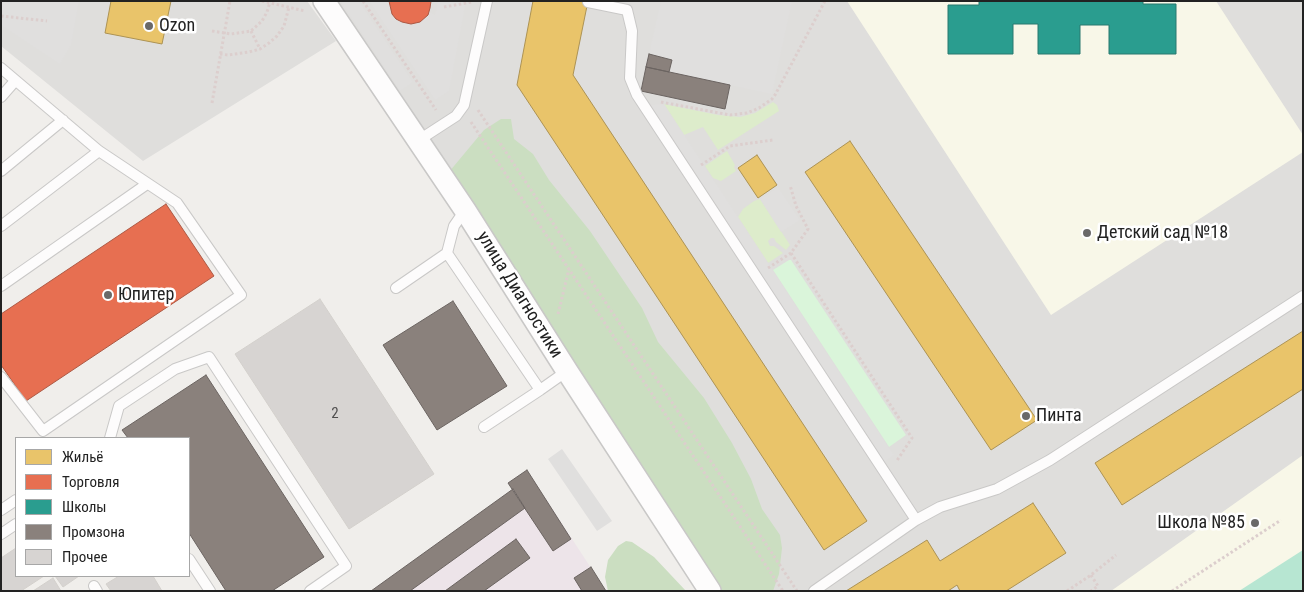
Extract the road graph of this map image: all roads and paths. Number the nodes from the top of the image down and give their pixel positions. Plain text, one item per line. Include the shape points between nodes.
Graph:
1 (230, 1) edge
2 (262, 1) edge
3 (324, 1) edge
4 (363, 1) edge
5 (475, 1) edge
6 (487, 1) edge
7 (824, 1) edge
8 (270, 2) edge
9 (588, 2) edge
10 (444, 7) dead end
11 (289, 8) junction
12 (1, 16) edge
13 (337, 18) junction
14 (47, 22) dead end
15 (212, 31) dead end
16 (251, 31) junction
17 (224, 33) junction
18 (260, 49) junction
19 (220, 54) junction
20 (1, 68) edge
21 (15, 80) junction
22 (467, 93) junction
23 (1, 97) edge
24 (641, 102) junction
25 (212, 103) dead end
26 (462, 109) junction
27 (63, 120) junction
28 (444, 123) junction
29 (419, 140) junction
30 (773, 140) dead end
31 (99, 151) junction
32 (1, 171) edge
33 (688, 173) junction
34 (146, 184) junction
35 (790, 185) dead end
36 (466, 210) junction
37 (1, 226) edge
38 (447, 253) junction
39 (791, 253) junction
40 (569, 269) junction
41 (755, 276) junction
42 (1, 286) edge
43 (396, 288) dead end
44 (1303, 296) edge
45 (550, 345) junction
46 (567, 372) junction
47 (1, 377) edge
48 (540, 390) junction
49 (484, 427) dead end
50 (110, 437) edge
51 (888, 478) junction
52 (15, 501) edge
53 (1, 510) edge
54 (916, 520) junction
55 (1281, 520) dead end
56 (15, 525) edge
57 (1, 534) edge
58 (1116, 555) dead end
59 (190, 561) edge
60 (1091, 575) junction
61 (210, 591) edge
62 (310, 591) edge
63 (710, 591) edge
64 (783, 591) edge
65 (797, 591) edge
66 (814, 591) edge
67 (1067, 591) edge
68 (1092, 591) edge
69 (1172, 591) edge

1 - 17 path
2 - 8 path
3 - 13 street, улица Диагностики
4 - 28 path
5 - 10 path
6 - 22 lane
7 - 24 path via 775,95 758,108 730,115 664,102
8 - 11 path
8 - 16 path via 262,21
9 - 24 lane via 627,10 632,32 630,78
11 - 13 path
11 - 18 path via 277,36
12 - 14 path
13 - 29 street, улица Диагностики
15 - 17 path
16 - 17 path
16 - 18 path
17 - 19 path
18 - 19 path via 238,55
19 - 25 path
20 - 21 lane
21 - 23 lane
21 - 27 lane
22 - 26 lane
22 - 65 path
24 - 33 lane
26 - 28 lane
26 - 40 path
27 - 31 lane
27 - 32 lane
28 - 29 lane
29 - 36 street, улица Диагностики
30 - 33 path via 730,146
31 - 34 lane
31 - 37 lane
33 - 41 lane
34 - 42 lane
34 - 47 lane via 177,203 241,295 43,430
35 - 39 path via 808,229
36 - 38 lane via 454,226
36 - 45 street, улица Диагностики
38 - 43 lane
38 - 48 lane
39 - 41 path
39 - 51 path via 912,438
40 - 45 path
40 - 64 path
41 - 51 lane
44 - 54 lane via 1050,460 997,489 940,507
45 - 46 street, улица Диагностики
46 - 48 lane
46 - 63 street, улица Диагностики
48 - 49 lane
50 - 62 lane via 119,406 175,369 209,358 346,566
51 - 54 lane
52 - 53 lane
54 - 66 lane
55 - 69 path
56 - 57 lane
58 - 60 path
59 - 61 lane
60 - 67 path
60 - 68 path via 1098,586

